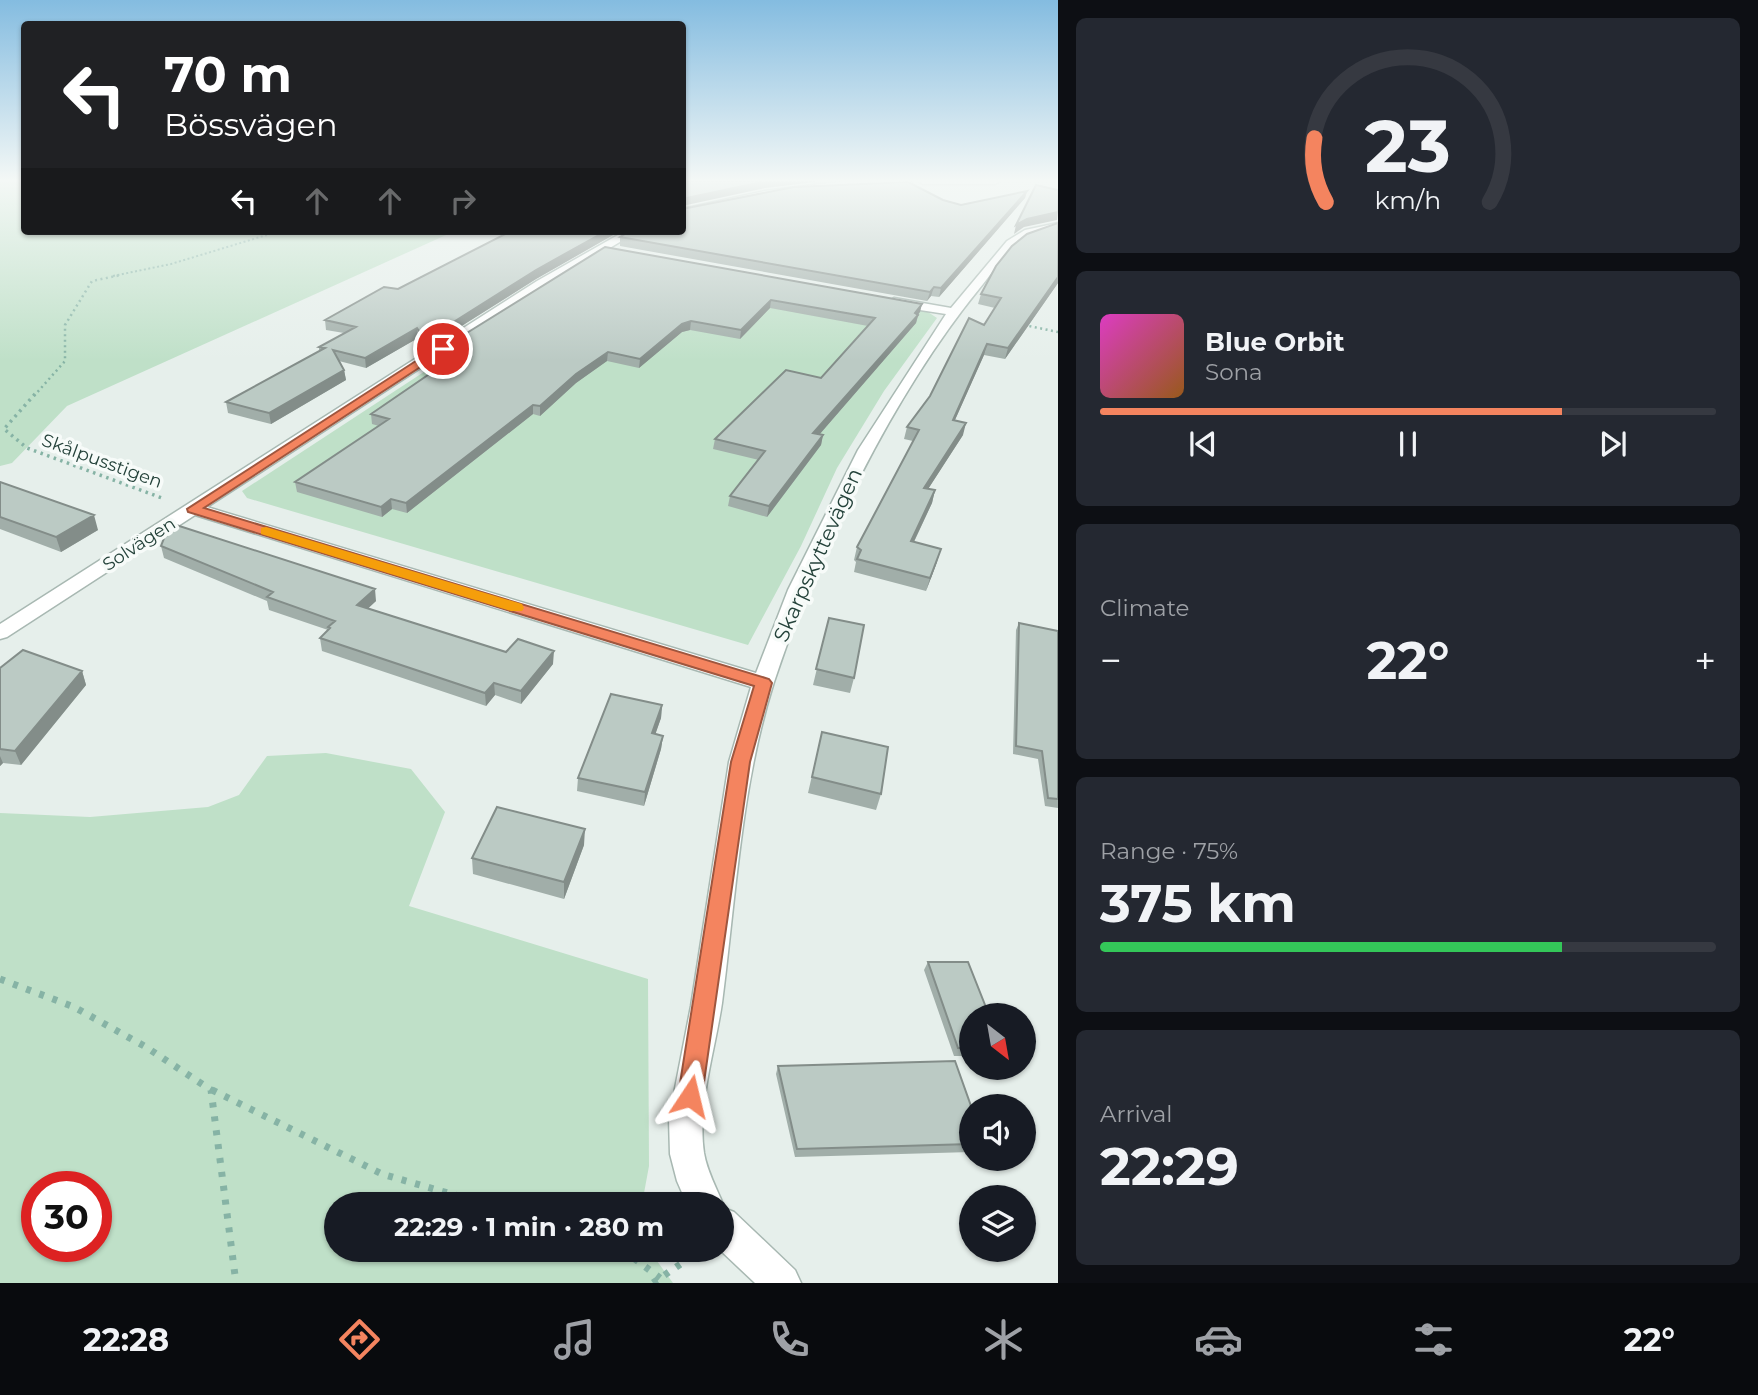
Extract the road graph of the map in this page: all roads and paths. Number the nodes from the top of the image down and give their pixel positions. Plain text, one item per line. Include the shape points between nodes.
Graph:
1 (247, 241) edge
2 (614, 241) edge
3 (1014, 241) edge
4 (600, 248) junction
5 (626, 253) edge
6 (887, 300) edge
7 (954, 312) junction
8 (1022, 325) edge
9 (1058, 331) edge
10 (193, 509) junction
11 (0, 633) edge
12 (763, 683) junction
13 (0, 979) edge
14 (211, 1090) junction
15 (444, 1192) edge
16 (699, 1192) edge
17 (734, 1244) edge
18 (636, 1262) edge
19 (675, 1262) edge
20 (656, 1280) edge
21 (236, 1283) edge
22 (782, 1283) edge

1 - 10 path, Skålpusstigen via 92,281 65,324 65,361 4,429 27,448
2 - 4 street, Solvägen
3 - 7 street, Skarpskyttevägen
4 - 5 street
4 - 10 street, Solvägen
6 - 7 street
7 - 12 street, Skarpskyttevägen via 866,450 798,590
8 - 9 path
10 - 11 street, Solvägen
10 - 12 street
12 - 16 street, Skarpskyttevägen via 741,762 686,1119 687,1154
13 - 14 path via 74,1007 146,1046
14 - 15 path via 382,1174
14 - 21 path
17 - 22 street
18 - 20 path
19 - 20 path

